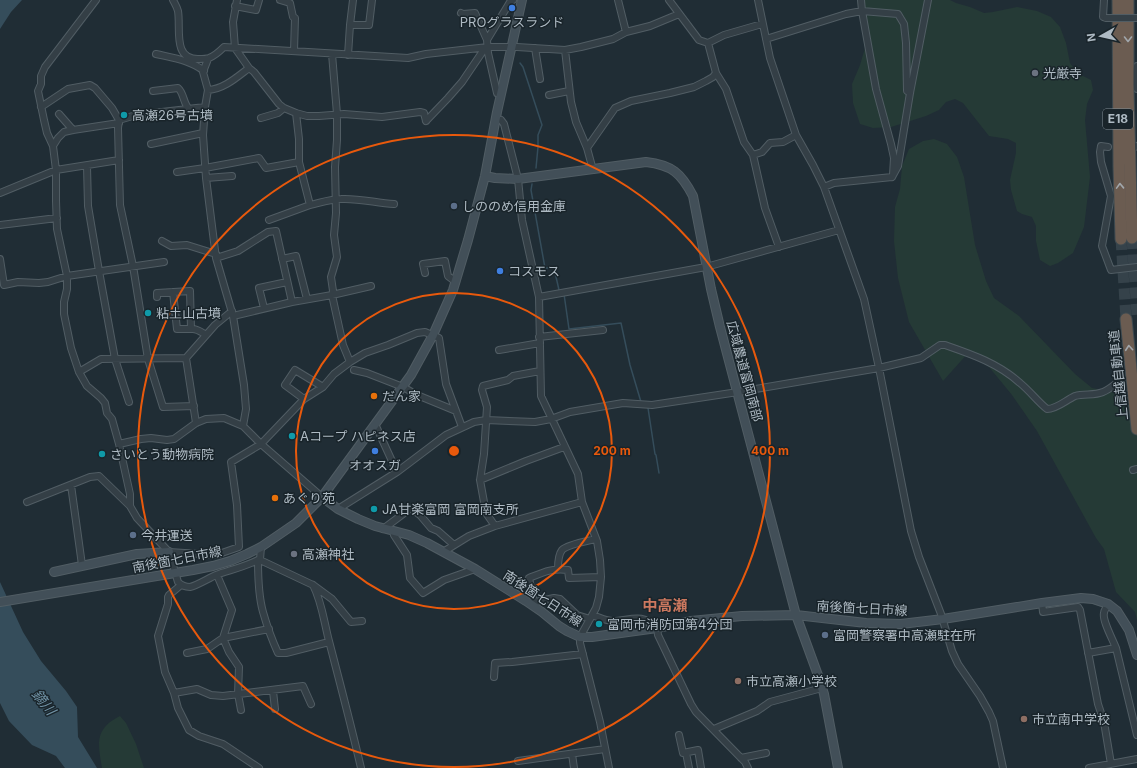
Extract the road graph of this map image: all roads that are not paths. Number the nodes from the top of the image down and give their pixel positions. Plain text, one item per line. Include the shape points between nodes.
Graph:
1 (96, 0) edge
2 (173, 0) edge
3 (259, 0) edge
4 (280, 0) edge
5 (353, 0) edge
6 (372, 0) edge
7 (513, 0) edge
8 (522, 0) edge
9 (618, 0) edge
10 (669, 0) edge
11 (758, 0) edge
12 (861, 0) edge
13 (928, 0) edge
14 (1104, 0) edge
15 (1118, 0) edge
16 (1128, 0) edge
17 (236, 3) edge
18 (862, 11) junction
19 (462, 13) dead end
20 (679, 14) junction
21 (1137, 18) edge
22 (762, 24) junction
23 (350, 25) junction
24 (626, 32) junction
25 (487, 40) junction
26 (766, 40) junction
27 (708, 43) junction
28 (511, 47) junction
29 (235, 48) junction
30 (487, 48) junction
31 (535, 48) junction
32 (565, 50) junction
33 (294, 51) junction
34 (156, 54) dead end
35 (332, 54) junction
36 (348, 55) junction
37 (208, 58) junction
38 (1137, 66) edge
39 (249, 68) junction
40 (204, 71) junction
41 (716, 73) junction
42 (540, 79) dead end
43 (1137, 89) edge
44 (208, 90) junction
45 (153, 91) dead end
46 (569, 92) junction
47 (497, 93) dead end
48 (910, 93) junction
49 (549, 95) dead end
50 (41, 107) junction
51 (205, 107) junction
52 (284, 108) junction
53 (188, 109) junction
54 (296, 113) junction
55 (58, 114) dead end
56 (337, 114) junction
57 (261, 118) dead end
58 (501, 120) dead end
59 (119, 122) junction
60 (73, 130) junction
61 (203, 132) junction
62 (796, 135) junction
63 (151, 144) dead end
64 (53, 146) junction
65 (1108, 147) dead end
66 (587, 148) junction
67 (753, 155) junction
68 (119, 160) junction
69 (299, 162) junction
70 (87, 166) junction
71 (205, 168) junction
72 (56, 170) junction
73 (593, 170) junction
74 (177, 172) dead end
75 (232, 176) dead end
76 (485, 176) junction
77 (892, 176) junction
78 (206, 178) junction
79 (518, 179) junction
80 (824, 187) junction
81 (0, 193) edge
82 (335, 199) junction
83 (394, 204) dead end
84 (310, 206) junction
85 (57, 218) junction
86 (269, 220) dead end
87 (0, 225) edge
88 (839, 230) junction
89 (162, 241) dead end
90 (779, 247) junction
91 (216, 256) junction
92 (0, 259) edge
93 (282, 259) junction
94 (164, 262) dead end
95 (133, 266) junction
96 (706, 268) junction
97 (1137, 268) edge
98 (99, 272) junction
99 (425, 273) dead end
100 (67, 276) junction
101 (287, 282) junction
102 (456, 282) junction
103 (371, 286) dead end
104 (173, 292) junction
105 (332, 295) junction
106 (157, 297) dead end
107 (538, 297) junction
108 (307, 299) junction
109 (292, 302) junction
110 (264, 308) junction
111 (232, 313) junction
112 (1126, 319) tunnel mouth
113 (191, 328) junction
114 (603, 330) dead end
115 (206, 335) junction
116 (433, 335) junction
117 (539, 340) junction
118 (499, 350) dead end
119 (186, 358) junction
120 (115, 359) junction
121 (148, 359) junction
122 (350, 362) junction
123 (879, 368) junction
124 (354, 370) dead end
125 (540, 371) junction
126 (79, 372) junction
127 (1121, 380) tunnel mouth
128 (323, 387) junction
129 (402, 387) junction
130 (738, 392) junction
131 (304, 399) junction
132 (129, 402) dead end
133 (194, 406) junction
134 (456, 411) junction
135 (551, 419) junction
136 (486, 420) junction
137 (196, 423) junction
138 (375, 424) junction
139 (243, 426) junction
140 (462, 427) junction
141 (1137, 429) edge
142 (119, 444) junction
143 (261, 444) junction
144 (564, 447) junction
145 (397, 472) junction
146 (480, 480) junction
147 (71, 485) junction
148 (322, 497) junction
149 (27, 502) dead end
150 (582, 502) junction
151 (130, 506) junction
152 (338, 509) junction
153 (495, 526) junction
154 (383, 528) junction
155 (393, 531) junction
156 (596, 539) junction
157 (454, 545) junction
158 (261, 547) junction
159 (169, 552) junction
160 (443, 552) junction
161 (259, 560) junction
162 (82, 566) junction
163 (475, 569) junction
164 (558, 569) junction
165 (54, 572) dead end
166 (175, 572) junction
167 (217, 575) junction
168 (601, 578) junction
169 (181, 585) junction
170 (313, 585) junction
171 (0, 602) edge
172 (532, 602) junction
173 (1042, 603) junction
174 (1108, 604) junction
175 (796, 615) junction
176 (591, 617) junction
177 (943, 619) junction
178 (362, 621) dead end
179 (655, 628) junction
180 (269, 629) junction
181 (580, 637) junction
182 (223, 638) junction
183 (329, 642) junction
184 (1116, 648) junction
185 (187, 653) dead end
186 (583, 654) junction
187 (1088, 654) junction
188 (1137, 655) edge
189 (494, 677) dead end
190 (822, 688) junction
191 (273, 690) junction
192 (174, 693) junction
193 (238, 694) junction
194 (311, 704) dead end
195 (275, 709) dead end
196 (241, 710) dead end
197 (714, 729) junction
198 (679, 735) dead end
199 (1137, 735) edge
200 (605, 749) junction
201 (686, 752) junction
202 (572, 754) junction
203 (766, 754) dead end
204 (741, 758) junction
205 (1137, 759) edge
206 (518, 761) dead end
207 (1111, 764) junction
208 (259, 768) edge
209 (361, 768) edge
210 (574, 768) edge
211 (609, 768) edge
212 (689, 768) edge
213 (701, 768) edge
214 (748, 768) edge
215 (838, 768) edge
216 (1003, 768) edge
217 (1089, 768) edge

1 - 50 street via 45,67 38,91
2 - 37 street via 177,9 180,47 193,59
3 - 17 street via 256,10
4 - 33 street via 290,3 295,18
5 - 23 street
6 - 23 street via 369,25
7 - 25 street
8 - 28 street
9 - 24 street
10 - 20 street
11 - 22 street
12 - 18 street
13 - 48 street
14 - 21 street, bridge via 1103,17
16 -> 15 highway, E18 via 1127,238 1119,166
17 - 29 street via 233,22
18 - 26 street
18 - 48 street via 894,13 902,18 906,43 907,91
18 - 77 street via 876,89 892,144
19 - 25 street via 475,12
20 - 24 street via 650,26
20 - 27 street via 699,40
22 - 26 street
22 - 27 street via 724,35
23 - 36 street
24 - 32 street via 613,39
25 - 30 street
26 - 62 street
27 - 41 street
28 - 30 street
28 - 31 street
28 - 76 street
29 - 33 street
29 - 37 street via 224,47
29 - 39 street
30 - 36 street via 408,58
30 - 47 street
30 - 56 street via 462,82 426,121 424,113 420,112 382,117
31 - 32 street
31 - 42 street
32 - 46 street
33 - 35 street
34 - 40 street via 195,64
35 - 36 street
35 - 56 street
37 - 40 street
38 - 43 street
39 - 44 street via 228,83
39 - 52 street
40 - 44 street
41 - 66 street via 694,87 630,100 615,108
41 - 67 street via 726,89 744,142
44 - 51 street
45 - 53 street via 180,89
46 - 49 street
46 - 66 street via 576,122
48 - 77 street via 898,166
50 - 59 street via 68,89 90,85 112,108
50 - 64 street
51 - 53 street
51 - 61 street
52 - 54 street
52 - 57 street via 278,113
53 - 59 street via 136,115
54 - 56 street via 307,116
54 - 69 street
55 - 60 street
56 - 82 street
58 - 79 street
59 - 60 street
59 - 68 street
60 - 64 street via 64,132
61 - 63 street
61 - 71 street
62 - 67 street via 783,142 770,143 762,152
62 - 80 street
64 - 72 street
65 - 97 street via 1101,146 1100,152 1111,196 1102,246 1111,270
66 - 73 street
67 - 90 street via 765,208
68 - 70 street
68 - 95 street via 120,205
69 - 71 street via 266,168 258,158
69 - 84 street
70 - 72 street
70 - 98 street via 88,206
71 - 74 street
71 - 78 street
72 - 81 street
72 - 85 street
73 - 79 street, 広域農道富岡南部
73 - 96 street, 広域農道富岡南部 via 646,162 661,164 675,171 693,196
75 - 78 street
76 - 79 street, 広域農道富岡南部
76 - 102 street
77 - 80 street via 834,183
78 - 91 street
79 - 107 street via 522,220
80 - 88 street
82 - 83 street
82 - 84 street
82 - 105 street via 334,235 337,257 331,276
84 - 86 street
85 - 87 street
85 - 100 street
88 - 90 street
88 - 123 street via 864,299
89 - 91 street via 171,246 187,244
90 - 96 street
91 - 93 street via 238,251 268,232 276,231
91 - 111 street
92 - 100 street via 4,285 18,282 48,282
93 - 101 street
93 - 108 street via 296,256
94 - 95 street
95 - 98 street
95 - 121 street
96 - 107 street
96 - 130 street, 広域農道富岡南部
98 - 100 street
98 - 120 street
99 - 102 street via 423,264 445,261 448,276
100 - 126 street via 64,314
101 - 109 street
101 - 110 street via 258,288
102 - 116 street
103 - 105 street
104 - 106 street via 156,293
104 - 113 street via 177,329
104 - 113 street via 190,291
105 - 108 street
105 - 122 street via 343,345
107 - 117 street
108 - 109 street
109 - 110 street
110 - 111 street
111 - 115 street
111 - 139 street via 244,385 246,409
141 -> 112 highway, 上信越自動車道
113 - 115 street
114 - 117 street
115 - 119 street
116 - 122 street via 417,333 365,353
116 - 129 street
116 - 134 street via 439,338 446,384
117 - 118 street
117 - 125 street
119 - 121 street
119 - 133 street
120 - 121 street
120 - 126 street via 101,359
120 - 132 street
121 - 133 street via 163,407
122 - 128 street via 338,370
123 - 127 street via 921,358 940,345 945,345 992,363 1021,383 1047,409 1073,397 1102,393
123 - 130 street
123 - 177 street via 911,531
124 - 129 street
125 - 135 street via 541,396
125 - 136 street via 513,376 508,380 483,386 487,407
126 - 142 street via 87,386 105,403
128 - 131 street
128 - 131 street via 296,370 284,385
129 - 134 street
129 - 138 street
130 - 135 street via 652,405 623,403 570,412
130 - 175 street, 広域農道富岡南部
131 - 143 street
133 - 137 street
134 - 140 street
135 - 136 street via 535,422
135 - 144 street
136 - 140 street
136 - 146 street
137 - 139 street via 206,419 224,418
137 - 142 street via 174,439 151,438
138 - 145 street
138 - 148 street
139 - 143 street
140 - 145 street via 446,435
142 - 151 street via 130,494
143 - 148 street
143 - 159 street via 231,462 239,547 216,556
144 - 146 street
144 - 150 street via 578,474
145 - 152 street
146 - 153 street via 486,513
147 - 149 street
147 - 151 street via 99,476
147 - 162 street
148 - 152 street, 南後箇七日市線
148 - 158 street, 南後箇七日市線 via 296,523
150 - 153 street
150 - 156 street
151 - 159 street via 137,518
152 - 154 street, 南後箇七日市線
153 - 157 street
154 - 155 street, 南後箇七日市線
154 - 157 street via 411,508
155 - 160 street, 南後箇七日市線 via 409,535
155 - 163 street via 407,555 410,578 422,593 444,580
156 - 164 street via 564,548
156 - 168 street
157 - 160 street
158 - 161 street
158 - 166 street, 南後箇七日市線 via 213,566
159 - 162 street via 137,554
159 - 166 street
160 - 163 street, 南後箇七日市線
161 - 167 street
161 - 170 street
161 - 180 street via 263,611
162 - 165 street
163 - 172 street, 南後箇七日市線
164 - 168 street via 568,570 570,578
164 - 172 street via 529,578
166 - 169 street
166 - 171 street, 南後箇七日市線
167 - 169 street via 193,586
167 - 182 street via 232,610
168 - 176 street via 599,597
169 - 192 street via 168,597 158,636 165,672
170 - 178 street via 332,599 351,622
170 - 183 street via 318,595
172 - 176 street via 560,599 577,615
172 - 181 street, 南後箇七日市線 via 559,626
173 - 174 street, 南後箇七日市線 via 1081,598
173 - 177 street, 南後箇七日市線
173 - 187 street via 1043,612 1078,607
174 - 184 street via 1104,622
174 - 188 street, 南後箇七日市線 via 1118,611 1123,619
175 - 177 street, 南後箇七日市線 via 882,624
175 - 179 street, 南後箇七日市線 via 730,617
175 - 190 street, 広域農道富岡南部
176 - 179 street via 614,621 642,619 647,620
176 - 181 street
177 - 216 street via 958,664 993,721
179 - 181 street, 南後箇七日市線
179 - 197 street via 691,704
180 - 182 street
180 - 183 street via 278,653
181 - 186 street
182 - 185 street via 207,649
182 - 193 street via 239,667
183 - 209 street
184 - 187 street
184 - 199 street
186 - 189 street via 495,663
186 - 200 street
187 - 207 street
190 - 197 street via 770,702 757,711
190 - 215 street, 広域農道富岡南部
191 - 193 street
191 - 194 street via 303,686
191 - 195 street
192 - 193 street via 197,689 211,695
192 - 208 street via 189,730 223,744
193 - 196 street
197 - 204 street
198 - 201 street via 683,753
200 - 202 street
200 - 211 street
201 - 212 street
201 - 213 street via 698,750
202 - 206 street
202 - 210 street
203 - 204 street
204 - 214 street
205 - 207 street
207 - 217 street

